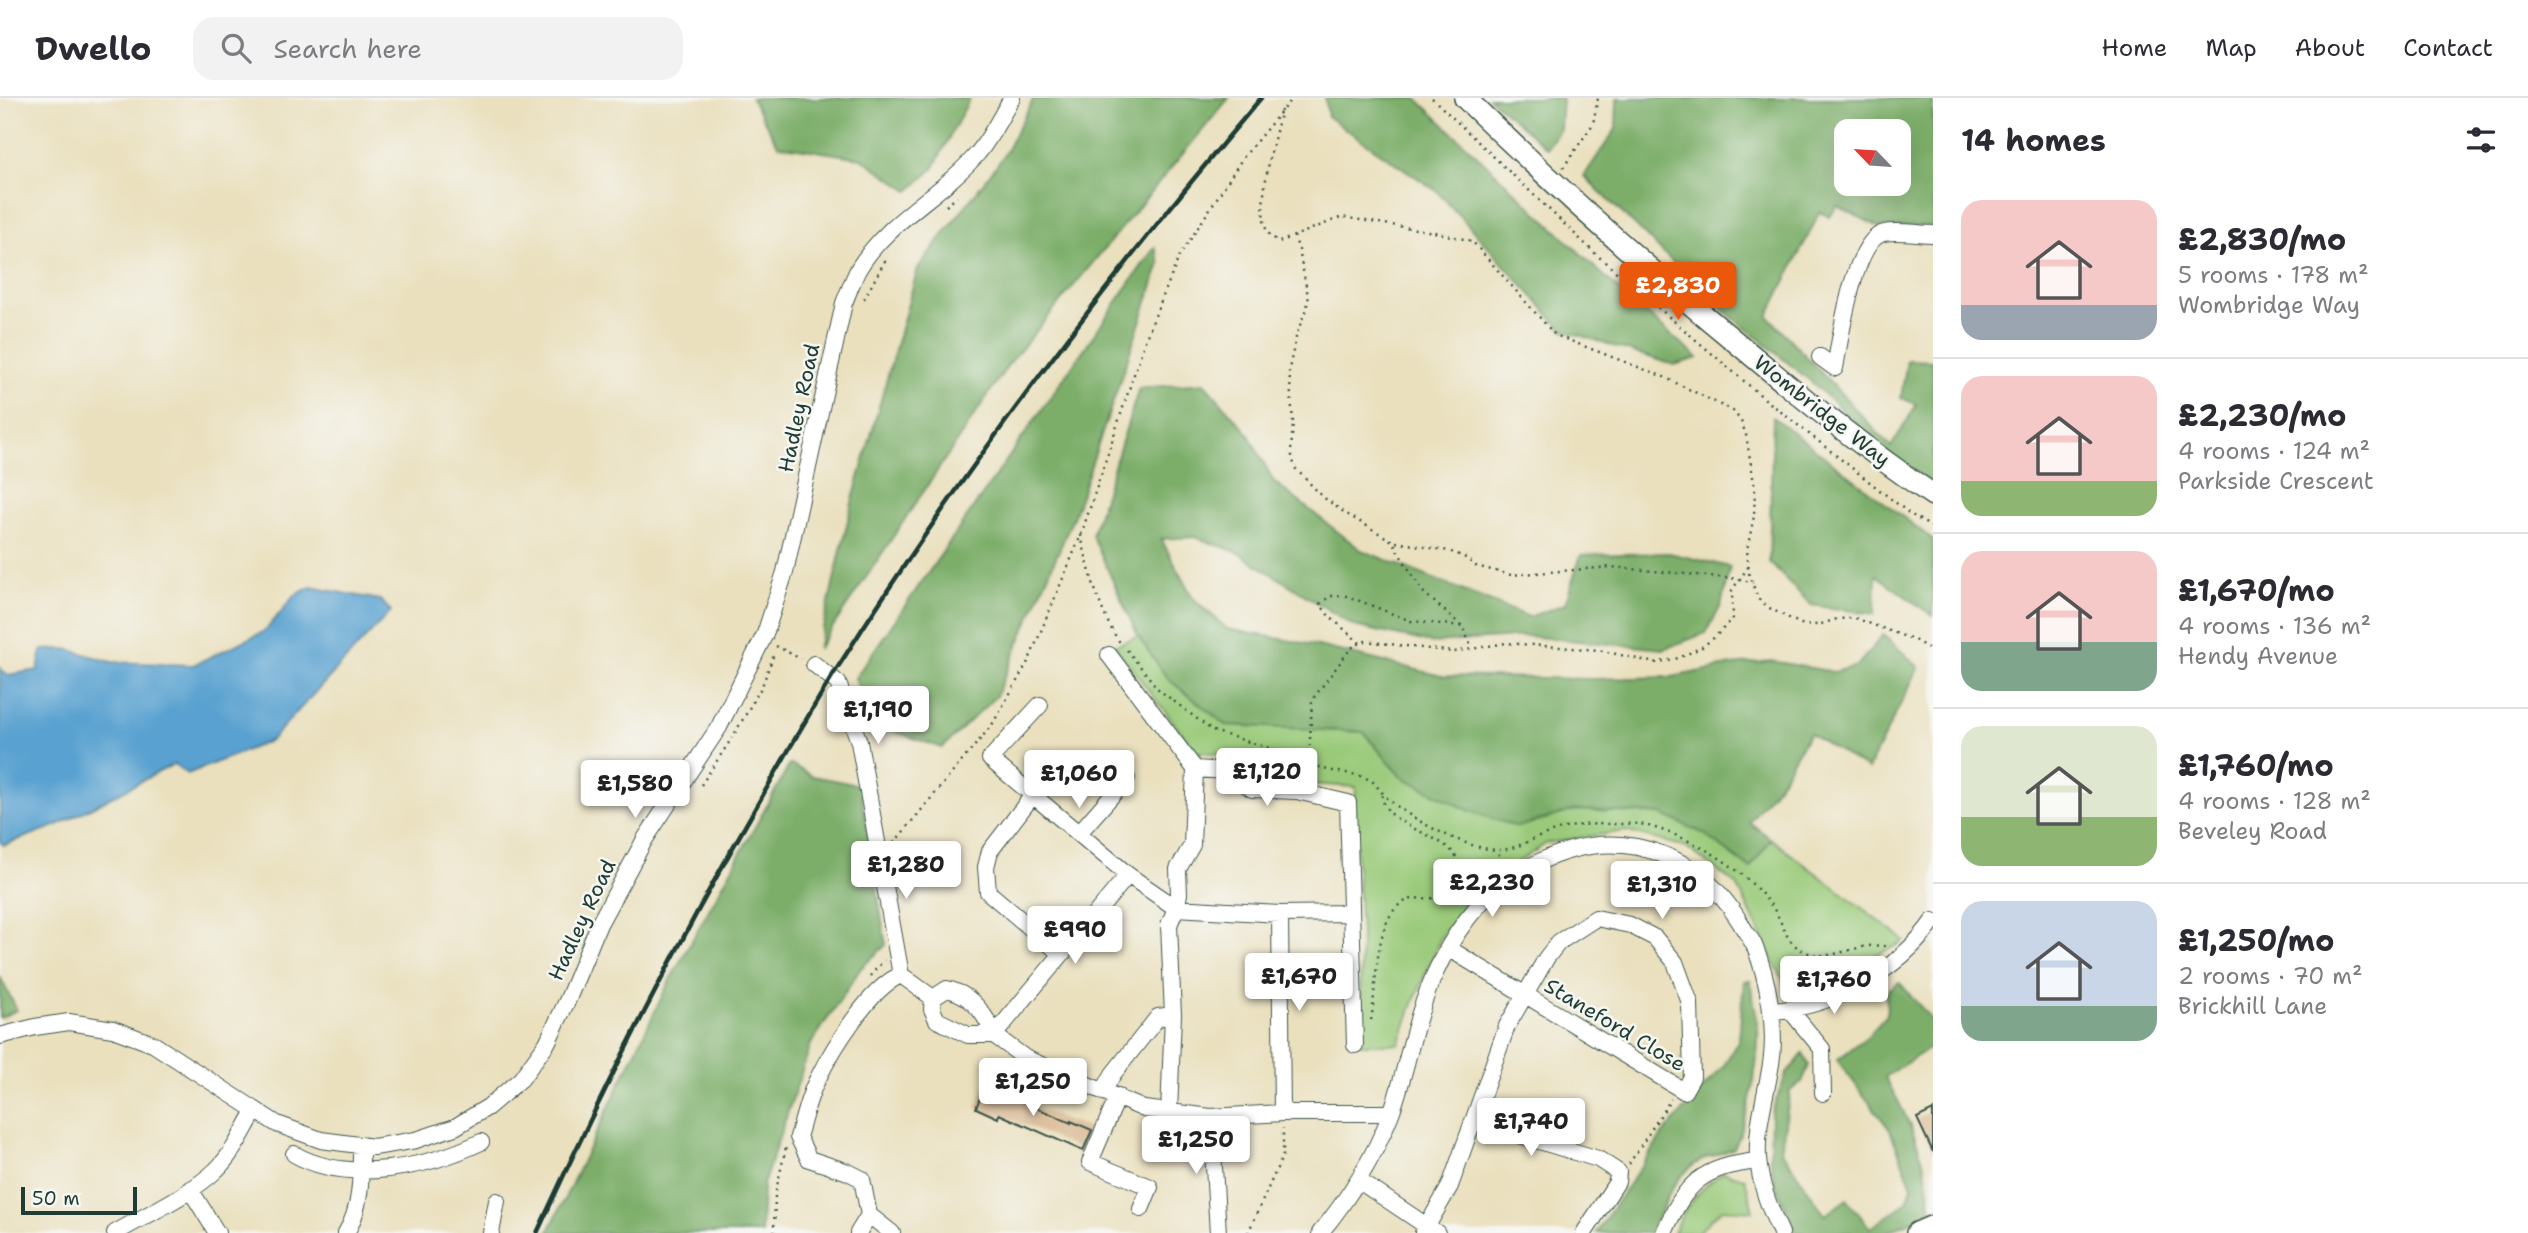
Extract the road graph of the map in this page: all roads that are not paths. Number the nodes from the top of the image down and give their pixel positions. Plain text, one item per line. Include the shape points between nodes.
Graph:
1 (1012, 98) edge
2 (1465, 98) edge
3 (1933, 234) edge
4 (1820, 357) dead end
5 (1933, 495) edge
6 (1109, 655) dead end
7 (814, 664) road end
8 (1040, 705) dead end
9 (1195, 769) junction
10 (1127, 778) dead end
11 (1033, 795) junction
12 (1079, 833) junction
13 (1128, 874) junction
14 (1176, 908) junction
15 (1279, 914) junction
16 (1350, 914) junction
17 (1933, 921) edge
18 (1448, 948) junction
19 (1061, 954) junction
20 (901, 975) junction
21 (1525, 995) junction
22 (933, 998) junction
23 (1790, 1010) junction
24 (1772, 1011) junction
25 (1173, 1015) junction
26 (994, 1035) junction
27 (2, 1036) edge
28 (1355, 1045) road end
29 (1823, 1093) dead end
30 (1110, 1094) junction
31 (255, 1111) junction
32 (1168, 1113) junction
33 (1282, 1113) junction
34 (1391, 1113) junction
35 (1211, 1117) junction
36 (1474, 1121) junction
37 (481, 1142) dead end
38 (361, 1145) junction
39 (294, 1154) dead end
40 (1758, 1161) junction
41 (361, 1171) junction
42 (1358, 1180) junction
43 (190, 1189) junction
44 (498, 1201) dead end
45 (1141, 1209) dead end
46 (869, 1215) junction
47 (1933, 1226) edge
48 (1429, 1231) edge
49 (115, 1233) edge
50 (217, 1233) edge
51 (346, 1233) edge
52 (491, 1233) edge
53 (858, 1233) edge
54 (892, 1233) edge
55 (1218, 1233) edge
56 (1320, 1233) edge
57 (1584, 1233) edge
58 (1664, 1233) edge
59 (1781, 1233) edge
60 (1917, 1233) edge

1 - 38 street, Hadley Road via 979,152 894,227 858,269 844,303 770,643 645,839 599,924 547,1043 520,1079 488,1107 455,1127 416,1140
2 - 5 main road, Wombridge Way via 1690,305 1844,433
3 - 4 street via 1883,233 1874,239 1848,294 1835,368
6 - 9 street
7 - 20 street via 838,683 859,742
8 - 11 street via 990,759
9 - 14 street via 1192,845 1178,869
9 - 16 street via 1227,771 1252,789 1297,791 1348,803
10 - 12 street
11 - 12 street
11 - 19 street via 990,851 988,891
12 - 13 street
13 - 14 street
13 - 19 street
14 - 15 street
14 - 25 street via 1168,925
15 - 16 street
15 - 33 street
16 - 28 street
17 - 23 street via 1910,950 1882,973 1817,1003
18 - 21 street, Staneford Close
18 - 24 street via 1488,894 1516,874 1555,854 1593,844 1626,845 1659,852 1704,876 1754,945
18 - 34 street via 1423,1002
19 - 26 street
20 - 22 street
20 - 46 street via 890,979 855,1017 816,1081 798,1137 809,1159 862,1179
21 - 21 street, Staneford Close via 1559,942 1596,918 1630,925 1655,938 1675,962 1690,1003 1692,1077 1681,1089
21 - 36 street via 1507,1026
22 - 26 street via 937,1020 968,1035
22 - 26 street via 947,989 960,992 985,1014
23 - 24 street
23 - 29 street via 1822,1049
24 - 40 street via 1772,1061 1760,1113
25 - 30 street via 1158,1017 1114,1074
25 - 32 street
26 - 30 street via 1025,1058
27 - 31 street, Hadley Road via 69,1022 113,1029 153,1044
30 - 32 street via 1144,1109
30 - 45 street via 1090,1162 1150,1187
31 - 38 street, Hadley Road via 321,1139
31 - 43 street via 227,1158
32 - 35 street
33 - 34 street
33 - 35 street
34 - 42 street
35 - 55 street
36 - 48 street
36 - 57 street via 1598,1159 1618,1172 1617,1182
37 - 41 street via 430,1162
38 - 41 street
39 - 41 street
40 - 58 street via 1731,1164 1693,1183
40 - 59 street via 1765,1198
41 - 51 street via 357,1210
42 - 48 street
42 - 56 street
43 - 49 street
43 - 50 street
44 - 52 street
46 - 53 street
46 - 54 street
47 - 60 main road

